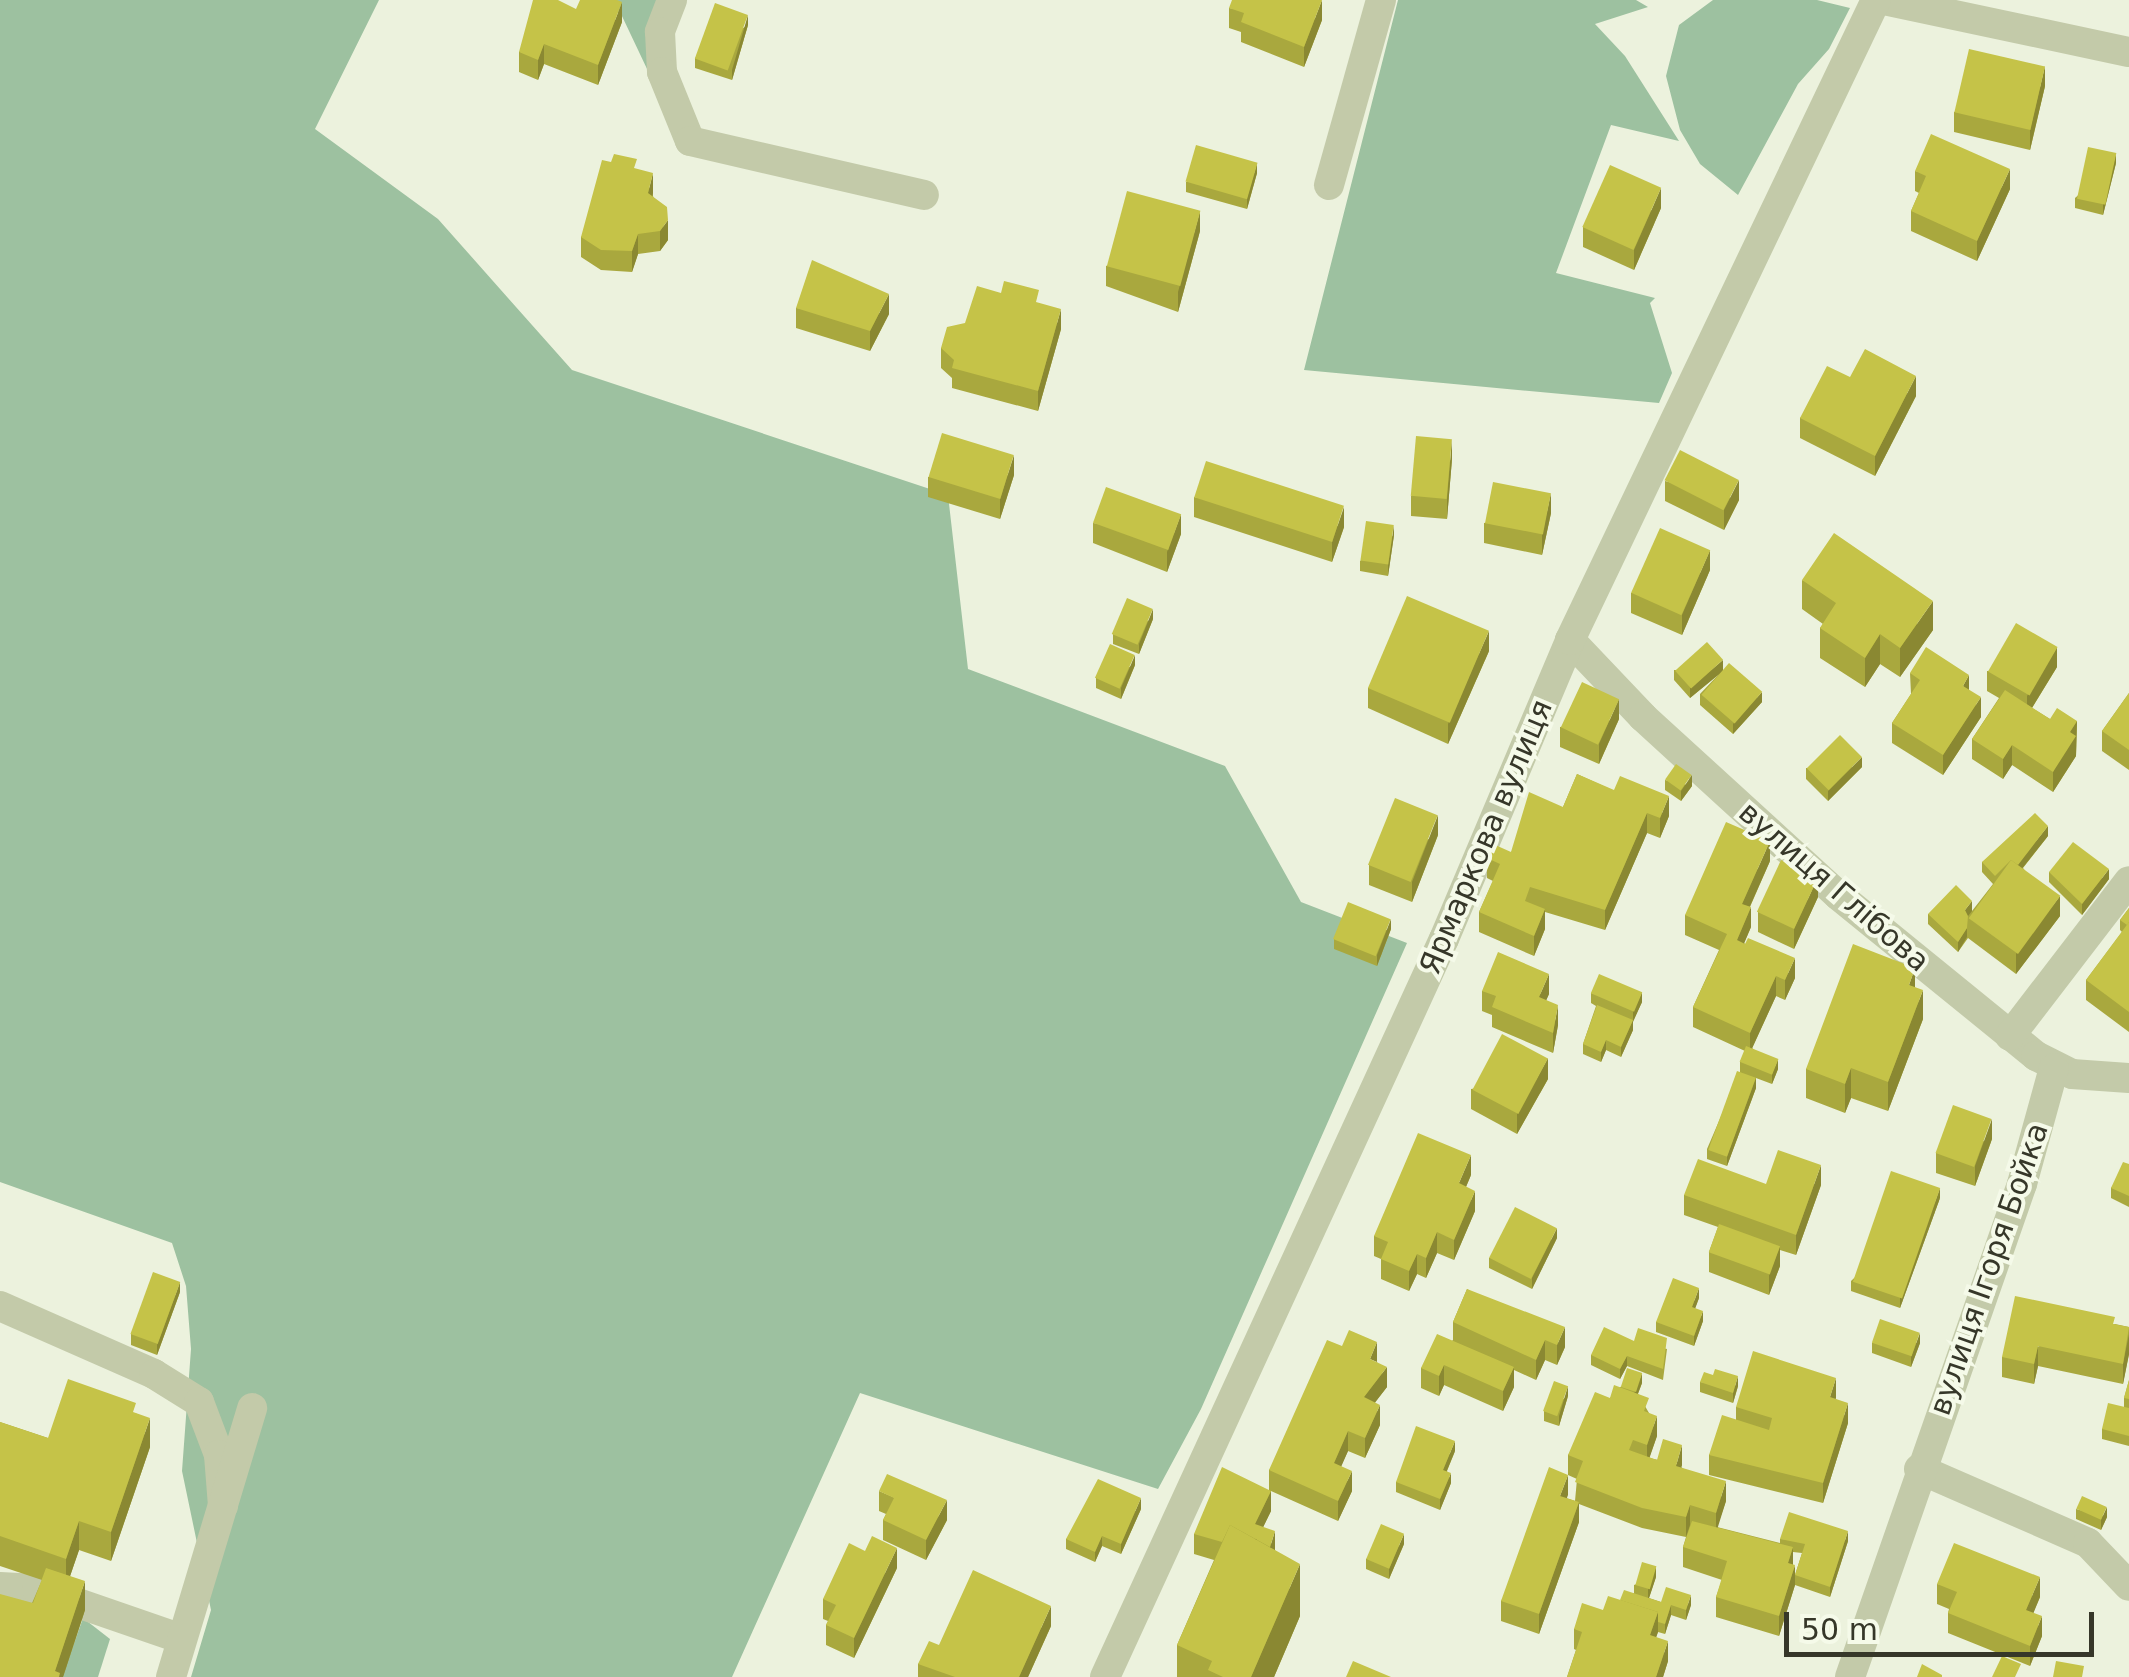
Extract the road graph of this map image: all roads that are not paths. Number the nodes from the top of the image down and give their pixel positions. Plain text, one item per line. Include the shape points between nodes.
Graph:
1 (672, 0) edge
2 (1381, 0) edge
3 (1876, 0) edge
4 (1884, 0) edge
5 (2129, 52) edge
6 (1329, 185) dead end
7 (924, 196) dead end
8 (1570, 640) junction
9 (2129, 881) edge
10 (2010, 1036) junction
11 (2054, 1068) junction
12 (2129, 1078) edge
13 (0, 1306) edge
14 (252, 1408) dead end
15 (1919, 1468) junction
16 (223, 1506) junction
17 (0, 1586) edge
18 (2129, 1586) edge
19 (182, 1639) junction
20 (171, 1677) edge
21 (1105, 1677) edge
22 (1850, 1677) edge

1 - 7 street via 660,32 662,72 690,141
2 - 6 street
3 - 8 street, Ярмаркова вулиця
4 - 5 street
8 - 10 street, вулиця Глібова via 1642,716 1838,895
8 - 21 street, Ярмаркова вулиця via 1444,939
9 - 10 street
10 - 11 street, вулиця Глібова
11 - 12 street, вулиця Глібова
11 - 15 street, вулиця Ігоря Бойка via 2022,1184
13 - 16 street via 154,1374 199,1402 219,1455
14 - 16 street
15 - 18 street via 2088,1543
15 - 22 street, вулиця Ігоря Бойка
16 - 19 street
17 - 19 street via 38,1589
19 - 20 street

